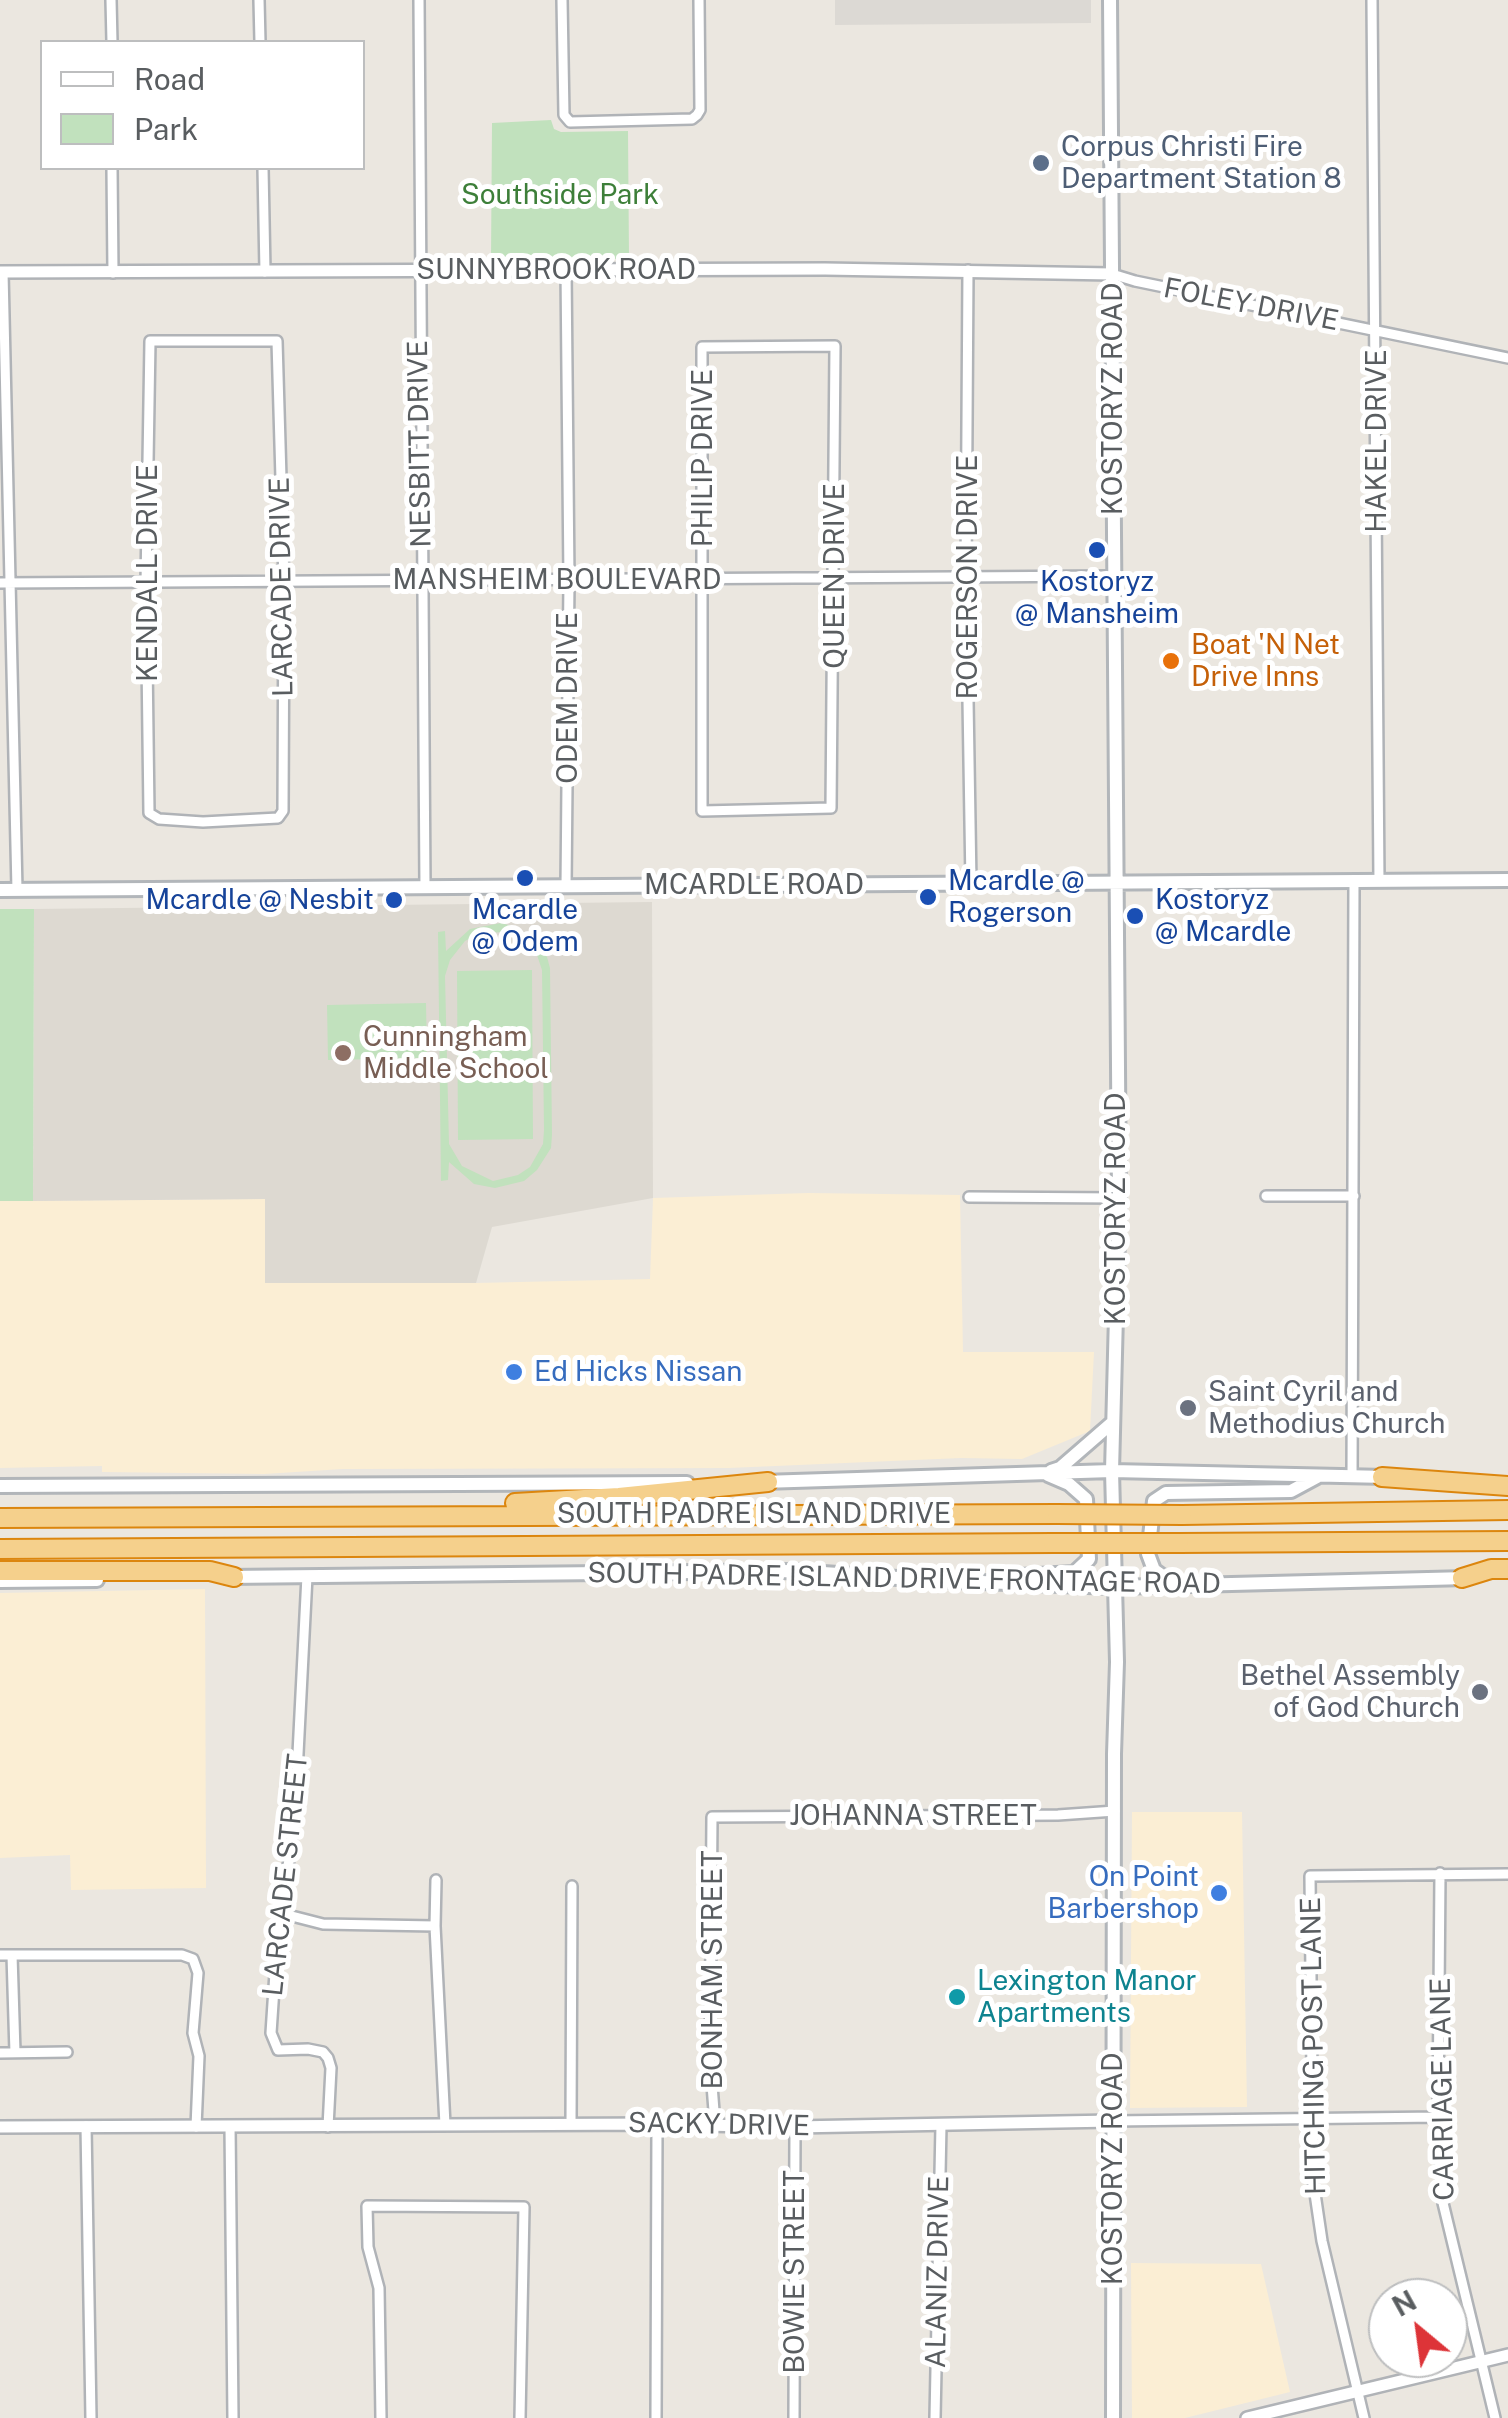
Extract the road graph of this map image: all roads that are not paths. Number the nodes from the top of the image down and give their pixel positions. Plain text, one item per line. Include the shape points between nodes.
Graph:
1 (112, 0) edge
2 (260, 0) edge
3 (419, 0) edge
4 (562, 0) edge
5 (698, 0) edge
6 (1110, 0) edge
7 (1372, 0) edge
8 (112, 40) edge
9 (260, 40) edge
10 (112, 170) edge
11 (263, 170) edge
12 (566, 269) junction
13 (968, 270) junction
14 (418, 271) junction
15 (2, 272) edge
16 (265, 272) junction
17 (113, 274) junction
18 (1112, 274) junction
19 (1376, 330) junction
20 (214, 341) joint
21 (768, 348) joint
22 (1508, 358) edge
23 (1113, 576) junction
24 (836, 578) junction
25 (966, 578) junction
26 (704, 579) junction
27 (569, 580) junction
28 (422, 581) junction
29 (146, 582) junction
30 (284, 582) junction
31 (13, 583) junction
32 (0, 584) edge
33 (767, 810) joint
34 (203, 822) joint
35 (1508, 880) edge
36 (1378, 881) junction
37 (1354, 882) junction
38 (1116, 883) junction
39 (971, 884) junction
40 (566, 886) junction
41 (426, 887) junction
42 (0, 890) edge
43 (18, 890) junction
44 (1266, 1196) dead end
45 (1354, 1196) junction
46 (969, 1197) dead end
47 (1119, 1198) junction
48 (1114, 1422) junction
49 (1112, 1471) junction
50 (1044, 1474) junction
51 (1319, 1476) junction
52 (1352, 1476) junction
53 (1382, 1477) junction
54 (1508, 1478) edge
55 (768, 1482) junction
56 (0, 1486) edge
57 (1508, 1486) edge
58 (1508, 1510) edge
59 (323, 1515) junction
60 (0, 1518) edge
61 (1508, 1541) edge
62 (0, 1550) edge
63 (1508, 1568) edge
64 (0, 1572) edge
65 (307, 1576) junction
66 (234, 1577) junction
67 (1508, 1577) edge
68 (1462, 1578) junction
69 (928, 1580) junction
70 (0, 1581) edge
71 (1176, 1586) junction
72 (1114, 1587) junction
73 (1114, 1811) junction
74 (712, 1817) joint
75 (1440, 1874) junction
76 (1508, 1874) edge
77 (436, 1880) dead end
78 (572, 1886) dead end
79 (284, 1914) junction
80 (435, 1926) junction
81 (0, 1955) edge
82 (12, 1955) junction
83 (15, 2052) junction
84 (67, 2052) dead end
85 (0, 2053) edge
86 (1438, 2117) junction
87 (1310, 2119) junction
88 (1112, 2121) junction
89 (572, 2124) junction
90 (657, 2124) junction
91 (715, 2124) junction
92 (445, 2125) junction
93 (941, 2125) junction
94 (86, 2126) junction
95 (196, 2126) junction
96 (230, 2126) junction
97 (0, 2127) edge
98 (328, 2127) junction
99 (795, 2127) junction
100 (1508, 2355) edge
101 (1480, 2362) junction
102 (1357, 2392) junction
103 (91, 2418) edge
104 (233, 2418) edge
105 (381, 2418) edge
106 (520, 2418) edge
107 (656, 2418) edge
108 (794, 2418) edge
109 (935, 2418) edge
110 (1113, 2418) edge
111 (1247, 2418) edge
112 (1364, 2418) edge
113 (1495, 2418) edge

1 - 8 street
2 - 9 street
3 - 14 street, NESBITT DRIVE
4 - 5 street via 564,115 570,122 697,115
6 - 18 main road, KOSTORYZ ROAD
7 - 19 street, HAKEL DRIVE
10 - 17 street
11 - 16 street
12 - 13 street, SUNNYBROOK ROAD
12 - 14 street, SUNNYBROOK ROAD
12 - 27 street, ODEM DRIVE
13 - 18 street, SUNNYBROOK ROAD
13 - 25 street, ROGERSON DRIVE
14 - 16 street, SUNNYBROOK ROAD
14 - 28 street, NESBITT DRIVE
15 - 17 street, SUNNYBROOK ROAD
15 - 31 street
16 - 17 street, SUNNYBROOK ROAD
18 - 19 street, FOLEY DRIVE
18 - 23 main road, KOSTORYZ ROAD
19 - 22 street, FOLEY DRIVE
19 - 36 street, HAKEL DRIVE
20 - 29 street, KENDALL DRIVE via 150,341
20 - 30 street, LARCADE DRIVE via 276,341
21 - 24 street, QUEEN DRIVE via 836,346
21 - 26 street, PHILIP DRIVE via 702,348
23 - 25 street, MANSHEIM BOULEVARD
23 - 38 main road, KOSTORYZ ROAD
24 - 25 street, MANSHEIM BOULEVARD
24 - 26 street, MANSHEIM BOULEVARD
24 - 33 street, QUEEN DRIVE via 832,808
25 - 39 street, ROGERSON DRIVE
26 - 27 street, MANSHEIM BOULEVARD
26 - 33 street, PHILIP DRIVE via 702,810
27 - 28 street, MANSHEIM BOULEVARD
27 - 40 street, ODEM DRIVE
28 - 30 street, MANSHEIM BOULEVARD
28 - 41 street, NESBITT DRIVE
29 - 30 street, MANSHEIM BOULEVARD
29 - 31 street, MANSHEIM BOULEVARD
29 - 34 street, KENDALL DRIVE via 149,813
30 - 34 street, LARCADE DRIVE via 282,816
31 - 32 street, MANSHEIM BOULEVARD
31 - 43 street
35 - 36 main road, MCARDLE ROAD
36 - 37 main road, MCARDLE ROAD
37 - 38 main road, MCARDLE ROAD
37 - 45 street
38 - 39 main road, MCARDLE ROAD
38 - 47 main road, KOSTORYZ ROAD
39 - 40 main road, MCARDLE ROAD
40 - 41 main road, MCARDLE ROAD
41 - 43 main road, MCARDLE ROAD
42 - 43 main road, MCARDLE ROAD
44 - 45 street
45 - 52 street
46 - 47 street
47 - 48 main road, KOSTORYZ ROAD
48 - 49 main road, KOSTORYZ ROAD
48 - 50 main road
49 - 50 main road
49 - 51 main road
49 - 72 main road, KOSTORYZ ROAD
50 - 55 main road
50 - 69 main road via 1086,1499 1088,1560 1074,1574
51 - 52 main road
51 - 71 main road via 1291,1491 1166,1493 1154,1500 1148,1554 1154,1570
52 - 53 main road
53 - 54 main road
53 - 57 highway
55 - 56 main road
55 - 59 highway
58 - 59 highway, SOUTH PADRE ISLAND DRIVE, bridge
59 - 60 highway, SOUTH PADRE ISLAND DRIVE
61 - 62 highway, SOUTH PADRE ISLAND DRIVE, bridge
63 - 68 highway
64 - 66 highway via 210,1571
65 - 66 main road, SOUTH PADRE ISLAND DRIVE FRONTAGE ROAD
65 - 69 main road, SOUTH PADRE ISLAND DRIVE FRONTAGE ROAD via 795,1571
65 - 79 street, LARCADE STREET via 296,1813
66 - 70 main road, SOUTH PADRE ISLAND DRIVE FRONTAGE ROAD
67 - 68 main road, SOUTH PADRE ISLAND DRIVE FRONTAGE ROAD
68 - 71 main road, SOUTH PADRE ISLAND DRIVE FRONTAGE ROAD
69 - 72 main road, SOUTH PADRE ISLAND DRIVE FRONTAGE ROAD
71 - 72 main road, SOUTH PADRE ISLAND DRIVE FRONTAGE ROAD
72 - 73 main road, KOSTORYZ ROAD
73 - 74 street, JOHANNA STREET
73 - 88 main road, KOSTORYZ ROAD
74 - 91 street, BONHAM STREET
75 - 76 street
75 - 86 street, CARRIAGE LANE
75 - 87 street, HITCHING POST LANE via 1310,1876
77 - 80 street
78 - 89 street
79 - 80 street via 323,1924
79 - 98 street, LARCADE STREET via 273,2044 328,2058
80 - 92 street
81 - 82 street
82 - 83 street
82 - 95 street via 193,1959
83 - 84 street
83 - 85 street
86 - 87 street, SACKY DRIVE
86 - 101 street, CARRIAGE LANE via 1443,2202
87 - 88 street, SACKY DRIVE
87 - 102 street, HITCHING POST LANE via 1322,2241
88 - 93 street, SACKY DRIVE
88 - 110 main road, KOSTORYZ ROAD
89 - 90 street, SACKY DRIVE
89 - 92 street, SACKY DRIVE
90 - 91 street, SACKY DRIVE
90 - 107 street
91 - 99 street, SACKY DRIVE
92 - 98 street, SACKY DRIVE
93 - 99 street, SACKY DRIVE
93 - 109 street, ALANIZ DRIVE
94 - 95 street, SACKY DRIVE
94 - 97 street, SACKY DRIVE
94 - 103 street
95 - 96 street, SACKY DRIVE
96 - 98 street, SACKY DRIVE
96 - 104 street
99 - 108 street, BOWIE STREET
100 - 101 street
101 - 102 street
101 - 113 street, CARRIAGE LANE
102 - 111 street
102 - 112 street, HITCHING POST LANE
105 - 106 street via 379,2288 367,2206 524,2207

